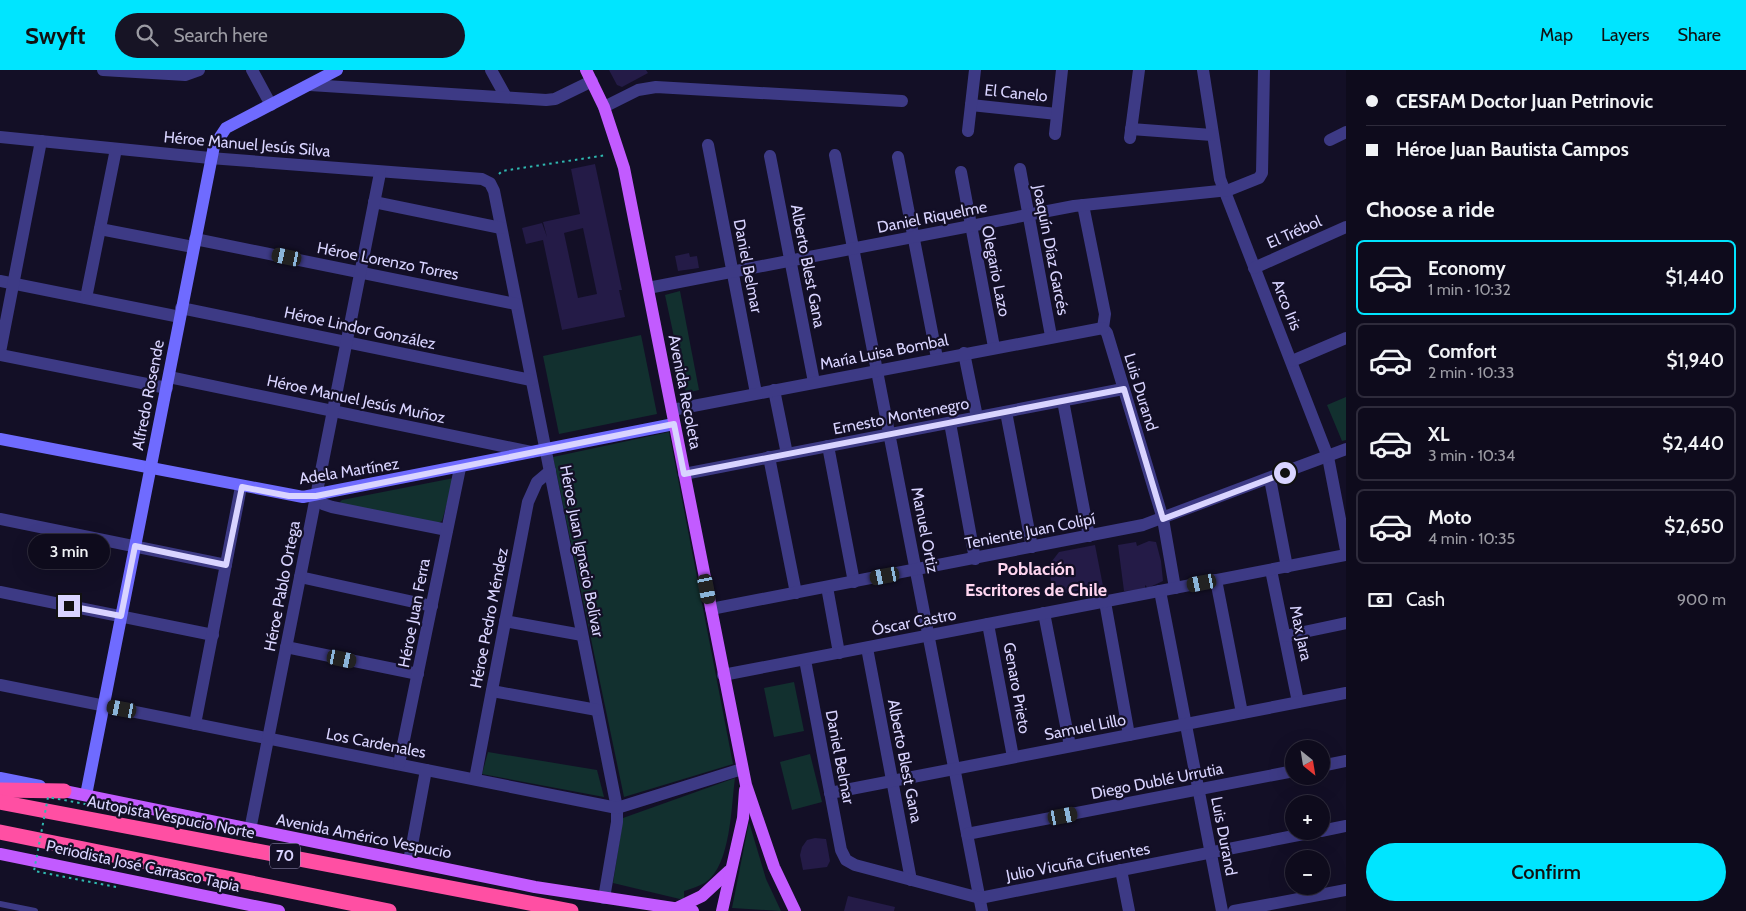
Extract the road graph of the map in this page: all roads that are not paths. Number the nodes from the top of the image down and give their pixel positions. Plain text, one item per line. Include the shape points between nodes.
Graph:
1 (103, 70) edge
2 (199, 70) edge
3 (252, 70) edge
4 (337, 70) edge
5 (491, 70) edge
6 (975, 70) edge
7 (1062, 70) edge
8 (1139, 70) edge
9 (1204, 70) edge
10 (1264, 70) edge
11 (177, 72) edge
12 (589, 75) edge
13 (310, 85) junction
14 (506, 97) junction
15 (902, 101) dead end
16 (270, 105) junction
17 (971, 105) junction
18 (604, 107) junction
19 (1057, 114) junction
20 (968, 131) dead end
21 (1346, 132) edge
22 (1055, 134) dead end
23 (1212, 135) junction
24 (0, 136) edge
25 (1330, 140) dead end
26 (41, 141) junction
27 (708, 146) dead end
28 (116, 149) junction
29 (835, 155) dead end
30 (770, 156) dead end
31 (898, 157) dead end
32 (210, 158) junction
33 (1020, 169) dead end
34 (961, 172) dead end
35 (380, 173) junction
36 (490, 183) joint
37 (1223, 190) junction
38 (374, 202) junction
39 (1083, 205) junction
40 (1028, 215) junction
41 (971, 226) junction
42 (1346, 227) edge
43 (501, 228) junction
44 (100, 229) junction
45 (914, 237) junction
46 (194, 243) junction
47 (853, 249) junction
48 (790, 261) junction
49 (1254, 268) junction
50 (360, 272) junction
51 (733, 272) junction
52 (0, 281) edge
53 (13, 283) junction
54 (648, 288) junction
55 (86, 298) junction
56 (516, 304) junction
57 (181, 312) junction
58 (1103, 328) junction
59 (1051, 336) junction
60 (1346, 338) edge
61 (347, 342) junction
62 (994, 347) junction
63 (0, 353) edge
64 (964, 353) junction
65 (937, 358) junction
66 (1292, 361) junction
67 (877, 370) junction
68 (532, 380) junction
69 (168, 382) junction
70 (814, 382) junction
71 (1124, 389) junction
72 (774, 390) junction
73 (756, 393) junction
74 (1062, 401) junction
75 (672, 410) junction
76 (333, 411) junction
77 (1006, 412) junction
78 (977, 418) junction
79 (950, 423) junction
80 (674, 424) junction
81 (889, 434) junction
82 (0, 438) edge
83 (828, 446) junction
84 (1346, 449) edge
85 (541, 452) junction
86 (787, 454) junction
87 (1328, 456) junction
88 (769, 457) junction
89 (150, 468) junction
90 (460, 468) junction
91 (550, 471) junction
92 (684, 474) junction
93 (1270, 479) junction
94 (242, 487) junction
95 (316, 496) junction
96 (1163, 519) junction
97 (0, 520) edge
98 (447, 530) junction
99 (1089, 536) junction
100 (135, 546) junction
101 (1032, 547) junction
102 (1346, 550) edge
103 (1346, 555) edge
104 (975, 558) junction
105 (226, 565) junction
106 (1286, 567) junction
107 (916, 570) junction
108 (1271, 570) junction
109 (300, 577) junction
110 (1216, 580) junction
111 (854, 582) junction
112 (827, 587) junction
113 (1175, 588) junction
114 (1160, 591) junction
115 (0, 592) edge
116 (796, 593) junction
117 (1105, 602) junction
118 (432, 606) junction
119 (711, 608) junction
120 (1044, 613) junction
121 (121, 616) junction
122 (505, 621) junction
123 (1346, 623) edge
124 (988, 624) junction
125 (213, 635) junction
126 (582, 635) junction
127 (929, 636) junction
128 (1285, 636) junction
129 (286, 647) junction
130 (867, 648) junction
131 (839, 653) junction
132 (805, 660) junction
133 (418, 674) junction
134 (723, 675) junction
135 (0, 685) edge
136 (492, 691) junction
137 (1346, 693) edge
138 (1298, 702) junction
139 (104, 706) junction
140 (597, 710) junction
141 (1242, 713) junction
142 (195, 724) junction
143 (1185, 724) junction
144 (1129, 735) junction
145 (268, 738) junction
146 (1070, 746) junction
147 (1013, 757) junction
148 (1346, 761) edge
149 (400, 764) junction
150 (1330, 764) edge
151 (742, 769) junction
152 (954, 769) junction
153 (426, 770) junction
154 (1285, 773) edge
155 (0, 778) edge
156 (475, 779) junction
157 (892, 781) junction
158 (746, 785) junction
159 (0, 790) edge
160 (1198, 790) junction
161 (64, 791) junction
162 (830, 793) junction
163 (86, 795) junction
164 (0, 802) edge
165 (617, 808) junction
166 (1346, 826) edge
167 (1330, 829) edge
168 (250, 830) junction
169 (0, 832) edge
170 (967, 834) junction
171 (1285, 838) edge
172 (1210, 852) junction
173 (0, 854) edge
174 (846, 860) joint
175 (408, 861) junction
176 (732, 867) junction
177 (1121, 870) junction
178 (911, 880) junction
179 (1346, 890) edge
180 (604, 898) junction
181 (980, 898) junction
182 (0, 904) edge
183 (676, 908) junction
184 (35, 911) edge
185 (279, 911) edge
186 (389, 911) edge
187 (571, 911) edge
188 (693, 911) edge
189 (722, 911) edge
190 (795, 911) edge
191 (982, 911) edge
192 (1129, 911) edge
193 (1222, 911) edge
194 (1234, 911) edge

1 - 11 street
2 - 11 street via 190,74
3 - 16 street
4 - 13 street, Alfredo Rosende
5 - 14 street
6 - 17 street
7 - 19 street
8 - 23 street via 1131,133
9 - 23 street, Arco Iris
10 - 37 street, Daniel Riquelme via 1262,173 1256,179
12 - 14 street via 550,100
12 - 18 main road, Avenida Recoleta
13 - 14 street
13 - 16 street, Alfredo Rosende
15 - 18 street via 656,87 638,90
16 - 32 street, Alfredo Rosende via 226,128 217,139
17 - 19 street, El Canelo
17 - 20 street
18 - 54 main road, Avenida Recoleta via 620,152
19 - 22 street
21 - 25 street
23 - 37 street, Arco Iris
24 - 26 street, Héroe Manuel Jesús Silva
26 - 28 street, Héroe Manuel Jesús Silva
26 - 53 street
27 - 51 street, Daniel Belmar
28 - 32 street, Héroe Manuel Jesús Silva
28 - 44 street
29 - 47 street, Manuel Ortiz
30 - 48 street, Alberto Blest Gana
31 - 45 street
32 - 35 street, Héroe Manuel Jesús Silva
32 - 46 street, Alfredo Rosende
33 - 40 street, Joaquín Díaz Garcés
34 - 41 street, Olegario Lazo
35 - 36 street, Héroe Manuel Jesús Silva via 482,179
35 - 38 street, Héroe Pablo Ortega
36 - 43 street, Héroe Juan Ignacio Bolívar
37 - 39 street, Daniel Riquelme
37 - 49 street, Arco Iris
38 - 43 street
38 - 50 street, Héroe Pablo Ortega
39 - 40 street, Daniel Riquelme
39 - 58 street, Luis Durand via 1105,314
40 - 41 street, Daniel Riquelme
40 - 59 street, Joaquín Díaz Garcés
41 - 45 street, Daniel Riquelme
41 - 62 street, Olegario Lazo
42 - 49 street, El Trébol
43 - 56 street, Héroe Juan Ignacio Bolívar
44 - 46 street, Héroe Lorenzo Torres
44 - 55 street
45 - 47 street, Daniel Riquelme
45 - 65 street
46 - 50 street, Héroe Lorenzo Torres
46 - 57 street, Alfredo Rosende
47 - 48 street, Daniel Riquelme
47 - 67 street, Manuel Ortiz
48 - 51 street, Daniel Riquelme
48 - 70 street, Alberto Blest Gana
49 - 66 street, Arco Iris
50 - 56 street, Héroe Lorenzo Torres
50 - 61 street, Héroe Pablo Ortega
51 - 54 street, Daniel Riquelme
51 - 73 street, Daniel Belmar
52 - 53 street, Héroe Lindor González
53 - 55 street, Héroe Lindor González
53 - 63 street
54 - 75 main road, Avenida Recoleta
55 - 57 street, Héroe Lindor González
56 - 68 street, Héroe Juan Ignacio Bolívar
57 - 61 street, Héroe Lindor González
57 - 69 street, Alfredo Rosende
58 - 59 street, María Luisa Bombal
58 - 71 street, Luis Durand
59 - 62 street, María Luisa Bombal
60 - 66 street
61 - 68 street, Héroe Lindor González
61 - 76 street, Héroe Pablo Ortega
62 - 64 street, María Luisa Bombal
63 - 69 street, Héroe Manuel Jesús Muñoz
64 - 65 street, María Luisa Bombal
64 - 78 street
65 - 67 street, María Luisa Bombal
66 - 87 street, Arco Iris
67 - 70 street, María Luisa Bombal
67 - 81 street, Manuel Ortiz
68 - 85 street, Héroe Juan Ignacio Bolívar
69 - 76 street, Héroe Manuel Jesús Muñoz
69 - 89 street, Alfredo Rosende
70 - 72 street, María Luisa Bombal
71 - 74 street, Ernesto Montenegro
71 - 96 street, Luis Durand
72 - 73 street, María Luisa Bombal
72 - 86 street
73 - 75 street, María Luisa Bombal
74 - 77 street, Ernesto Montenegro
74 - 99 street
75 - 80 main road, Avenida Recoleta
76 - 85 street, Héroe Manuel Jesús Muñoz
76 - 95 street, Héroe Pablo Ortega
77 - 78 street, Ernesto Montenegro
77 - 101 street
78 - 79 street, Ernesto Montenegro
79 - 81 street, Ernesto Montenegro
79 - 104 street
80 - 85 street, Adela Martínez
80 - 92 main road, Avenida Recoleta
81 - 83 street, Ernesto Montenegro
81 - 107 street, Manuel Ortiz
82 - 89 street, Adela Martínez
83 - 86 street, Ernesto Montenegro
83 - 111 street
84 - 87 street, Teniente Juan Colipí
85 - 90 street, Adela Martínez
85 - 91 street, Héroe Juan Ignacio Bolívar
86 - 88 street, Ernesto Montenegro
87 - 93 street, Teniente Juan Colipí
87 - 102 street, Arco Iris
88 - 92 street, Ernesto Montenegro
88 - 116 street
89 - 94 street, Adela Martínez
89 - 100 street, Alfredo Rosende
90 - 95 street, Adela Martínez
90 - 98 street, Héroe Juan Ferra
91 - 122 street, Héroe Pedro Méndez via 537,482 528,502
91 - 126 street, Héroe Juan Ignacio Bolívar
92 - 119 main road, Avenida Recoleta
93 - 96 street, Teniente Juan Colipí
93 - 106 street
94 - 95 street, Adela Martínez via 289,496
94 - 105 street
95 - 98 street via 323,504 332,507
95 - 109 street, Héroe Pablo Ortega
96 - 99 street, Teniente Juan Colipí
96 - 113 street, Luis Durand
97 - 100 street
98 - 118 street, Héroe Juan Ferra
99 - 101 street, Teniente Juan Colipí
100 - 105 street
100 - 121 street, Alfredo Rosende
101 - 104 street, Teniente Juan Colipí
103 - 106 street, Óscar Castro
104 - 107 street, Teniente Juan Colipí
105 - 125 street
106 - 108 street, Óscar Castro
107 - 111 street, Teniente Juan Colipí
107 - 127 street, Manuel Ortiz
108 - 110 street, Óscar Castro
108 - 128 street, Max Jara
109 - 118 street
109 - 129 street, Héroe Pablo Ortega
110 - 113 street, Óscar Castro
110 - 141 street
111 - 112 street, Teniente Juan Colipí
112 - 116 street, Teniente Juan Colipí
112 - 131 street
113 - 114 street, Óscar Castro
114 - 117 street, Óscar Castro
114 - 143 street, Luis Durand
115 - 121 street
116 - 119 street, Teniente Juan Colipí
117 - 120 street, Óscar Castro
117 - 144 street
118 - 133 street, Héroe Juan Ferra
119 - 134 main road, Avenida Recoleta
120 - 124 street, Óscar Castro
120 - 146 street
121 - 125 street
121 - 139 street, Alfredo Rosende
122 - 126 street
122 - 136 street, Héroe Pedro Méndez
123 - 128 street
124 - 127 street, Óscar Castro
124 - 147 street, Genaro Prieto
125 - 142 street
126 - 140 street, Héroe Juan Ignacio Bolívar
127 - 130 street, Óscar Castro
127 - 152 street, Manuel Ortiz
128 - 138 street, Max Jara
129 - 133 street
129 - 145 street, Héroe Pablo Ortega
130 - 131 street, Óscar Castro
130 - 157 street, Alberto Blest Gana
131 - 132 street, Óscar Castro
132 - 134 street, Óscar Castro
132 - 162 street, Daniel Belmar
133 - 149 street, Héroe Juan Ferra
134 - 151 main road, Avenida Recoleta
135 - 139 street, Los Cardenales
136 - 140 street
136 - 156 street, Héroe Pedro Méndez
137 - 138 street, Samuel Lillo
138 - 141 street, Samuel Lillo
139 - 142 street, Los Cardenales
139 - 163 street, Alfredo Rosende
140 - 165 street, Héroe Juan Ignacio Bolívar
141 - 143 street, Samuel Lillo
142 - 145 street, Los Cardenales
143 - 144 street, Samuel Lillo
143 - 160 street, Luis Durand
144 - 146 street, Samuel Lillo
145 - 149 street, Los Cardenales
145 - 168 street, Héroe Pablo Ortega
146 - 147 street, Samuel Lillo
147 - 152 street, Samuel Lillo
148 - 150 street
149 - 153 street, Los Cardenales
151 - 158 main road, Avenida Recoleta
151 - 165 street, Los Cardenales
152 - 157 street, Samuel Lillo
152 - 170 street, Manuel Ortiz
153 - 156 street, Los Cardenales
153 - 175 street
154 - 160 street, Diego Dublé Urrutia
155 - 161 street, Avenida Américo Vespucio
156 - 165 street, Los Cardenales
157 - 162 street, Samuel Lillo
157 - 178 street, Alberto Blest Gana
158 - 176 main road, Avenida Recoleta via 743,818
158 - 190 main road, Avenida Recoleta via 774,867
159 - 161 highway
160 - 170 street, Diego Dublé Urrutia
160 - 172 street, Luis Durand
161 - 163 main road, Avenida Américo Vespucio
162 - 174 street, Daniel Belmar via 841,850
163 - 168 main road, Avenida Américo Vespucio
164 - 187 highway, Autopista Vespucio Norte / 70
165 - 180 street, Héroe Juan Ignacio Bolívar
166 - 167 street, Julio Vicuña Cifuentes
168 - 175 main road, Avenida Américo Vespucio
169 - 186 highway, 70
170 - 181 street, Manuel Ortiz
171 - 172 street, Julio Vicuña Cifuentes
172 - 177 street, Julio Vicuña Cifuentes
172 - 193 street, Luis Durand
173 - 185 main road, Periodista José Carrasco Tapia
174 - 178 street, Julio Vicuña Cifuentes
175 - 180 main road, Avenida Américo Vespucio
176 - 183 main road via 706,893
176 - 189 main road, Avenida Recoleta
177 - 181 street, Julio Vicuña Cifuentes
177 - 192 street
178 - 181 street, Julio Vicuña Cifuentes
179 - 194 street
180 - 183 main road, Avenida Américo Vespucio
181 - 191 street, Manuel Ortiz
182 - 184 lane
183 - 188 main road, Avenida Américo Vespucio

